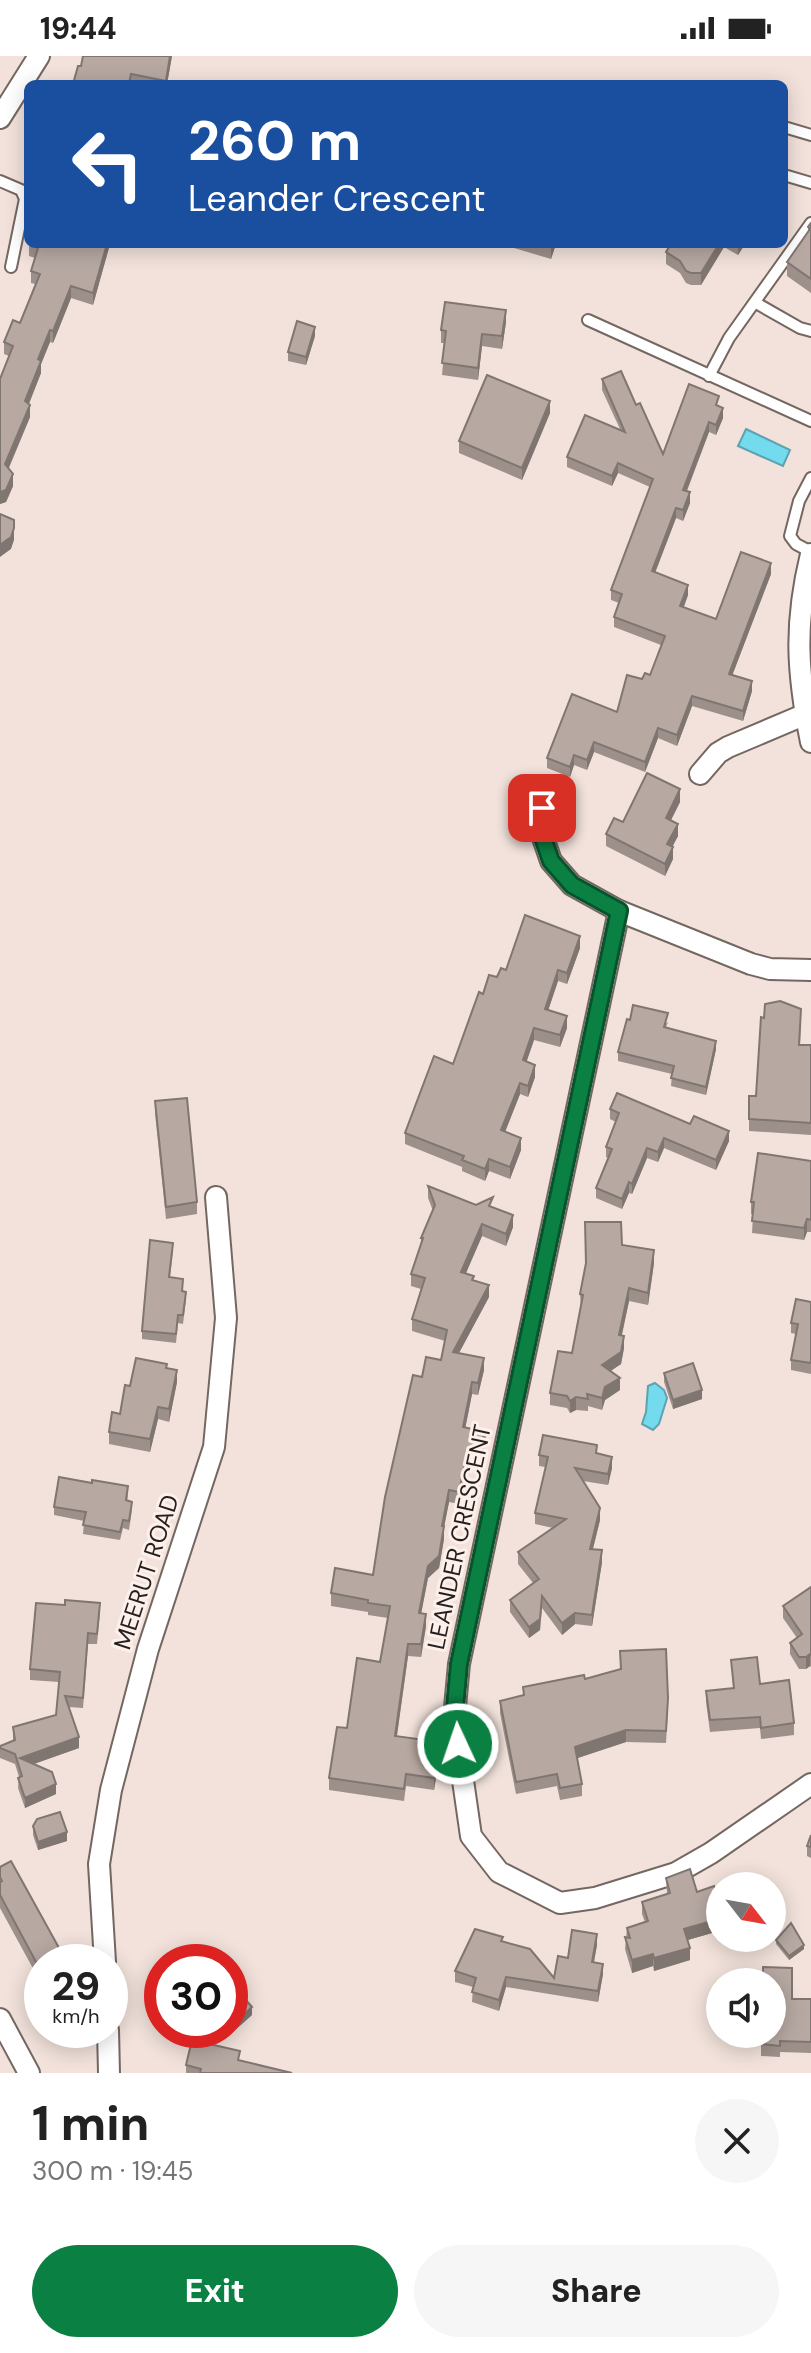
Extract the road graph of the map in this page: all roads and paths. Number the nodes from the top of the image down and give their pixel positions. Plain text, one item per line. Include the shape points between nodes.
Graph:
1 (39, 56) edge
2 (0, 118) edge
3 (788, 128) edge
4 (811, 135) edge
5 (788, 176) edge
6 (0, 181) edge
7 (811, 183) edge
8 (24, 197) edge
9 (24, 204) edge
10 (811, 223) edge
11 (11, 267) dead end
12 (756, 303) junction
13 (588, 320) dead end
14 (811, 331) edge
15 (709, 376) junction
16 (811, 421) edge
17 (811, 478) edge
18 (811, 553) edge
19 (806, 714) junction
20 (811, 742) edge
21 (700, 774) dead end
22 (545, 786) dead end
23 (619, 911) junction
24 (807, 967) edge
25 (216, 1197) dead end
26 (811, 1784) edge
27 (104, 1944) edge
28 (0, 2019) edge
29 (108, 2048) edge
30 (29, 2073) edge
31 (109, 2073) edge

1 - 2 street
3 - 4 lane
5 - 7 lane
6 - 8 lane
9 - 11 lane
10 - 12 lane
12 - 14 lane
12 - 15 lane
13 - 15 lane
15 - 16 lane
17 - 18 lane via 790,536
18 - 19 street via 798,642
19 - 20 street
19 - 21 street via 728,747
22 - 23 street via 540,829 551,861 572,885
23 - 24 street via 751,964
23 - 26 street, LEANDER CRESCENT via 459,1664 454,1718 471,1836 499,1872 560,1903 571,1902 676,1873
25 - 27 street, MEERUT ROAD via 226,1318 214,1447 148,1649 111,1790 99,1864
28 - 30 street
29 - 31 street

